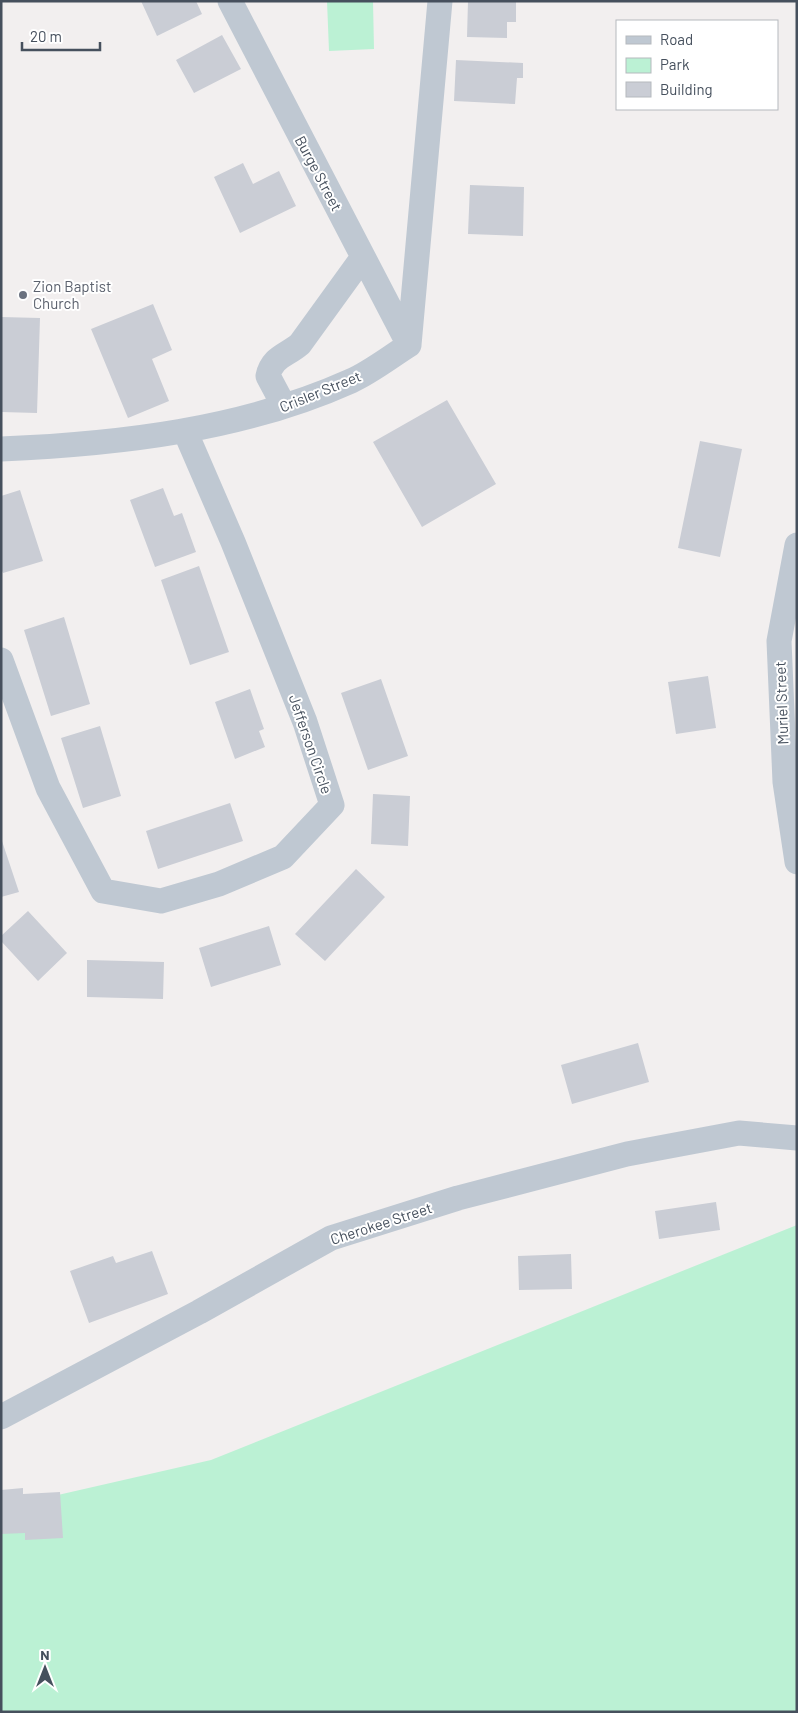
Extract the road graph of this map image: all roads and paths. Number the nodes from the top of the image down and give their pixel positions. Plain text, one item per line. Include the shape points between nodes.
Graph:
1 (230, 1) edge
2 (440, 1) edge
3 (363, 257) junction
4 (409, 345) junction
5 (284, 406) junction
6 (185, 431) junction
7 (1, 449) edge
8 (797, 545) edge
9 (1, 660) edge
10 (797, 862) edge
11 (797, 1138) edge
12 (1, 1417) edge

1 - 3 street, Burge Street
2 - 4 street
3 - 4 street, Burge Street
3 - 5 street via 300,344 270,366 268,376
4 - 5 street, Crisler Street via 352,381
5 - 6 street, Crisler Street
6 - 7 street, Crisler Street via 66,446
6 - 9 street, Jefferson Circle via 305,722 332,805 283,856 219,884 161,902 103,891 48,788
8 - 10 street, Muriel Street via 779,641 784,782
11 - 12 street, Cherokee Street via 739,1133 628,1154 458,1198 331,1238

